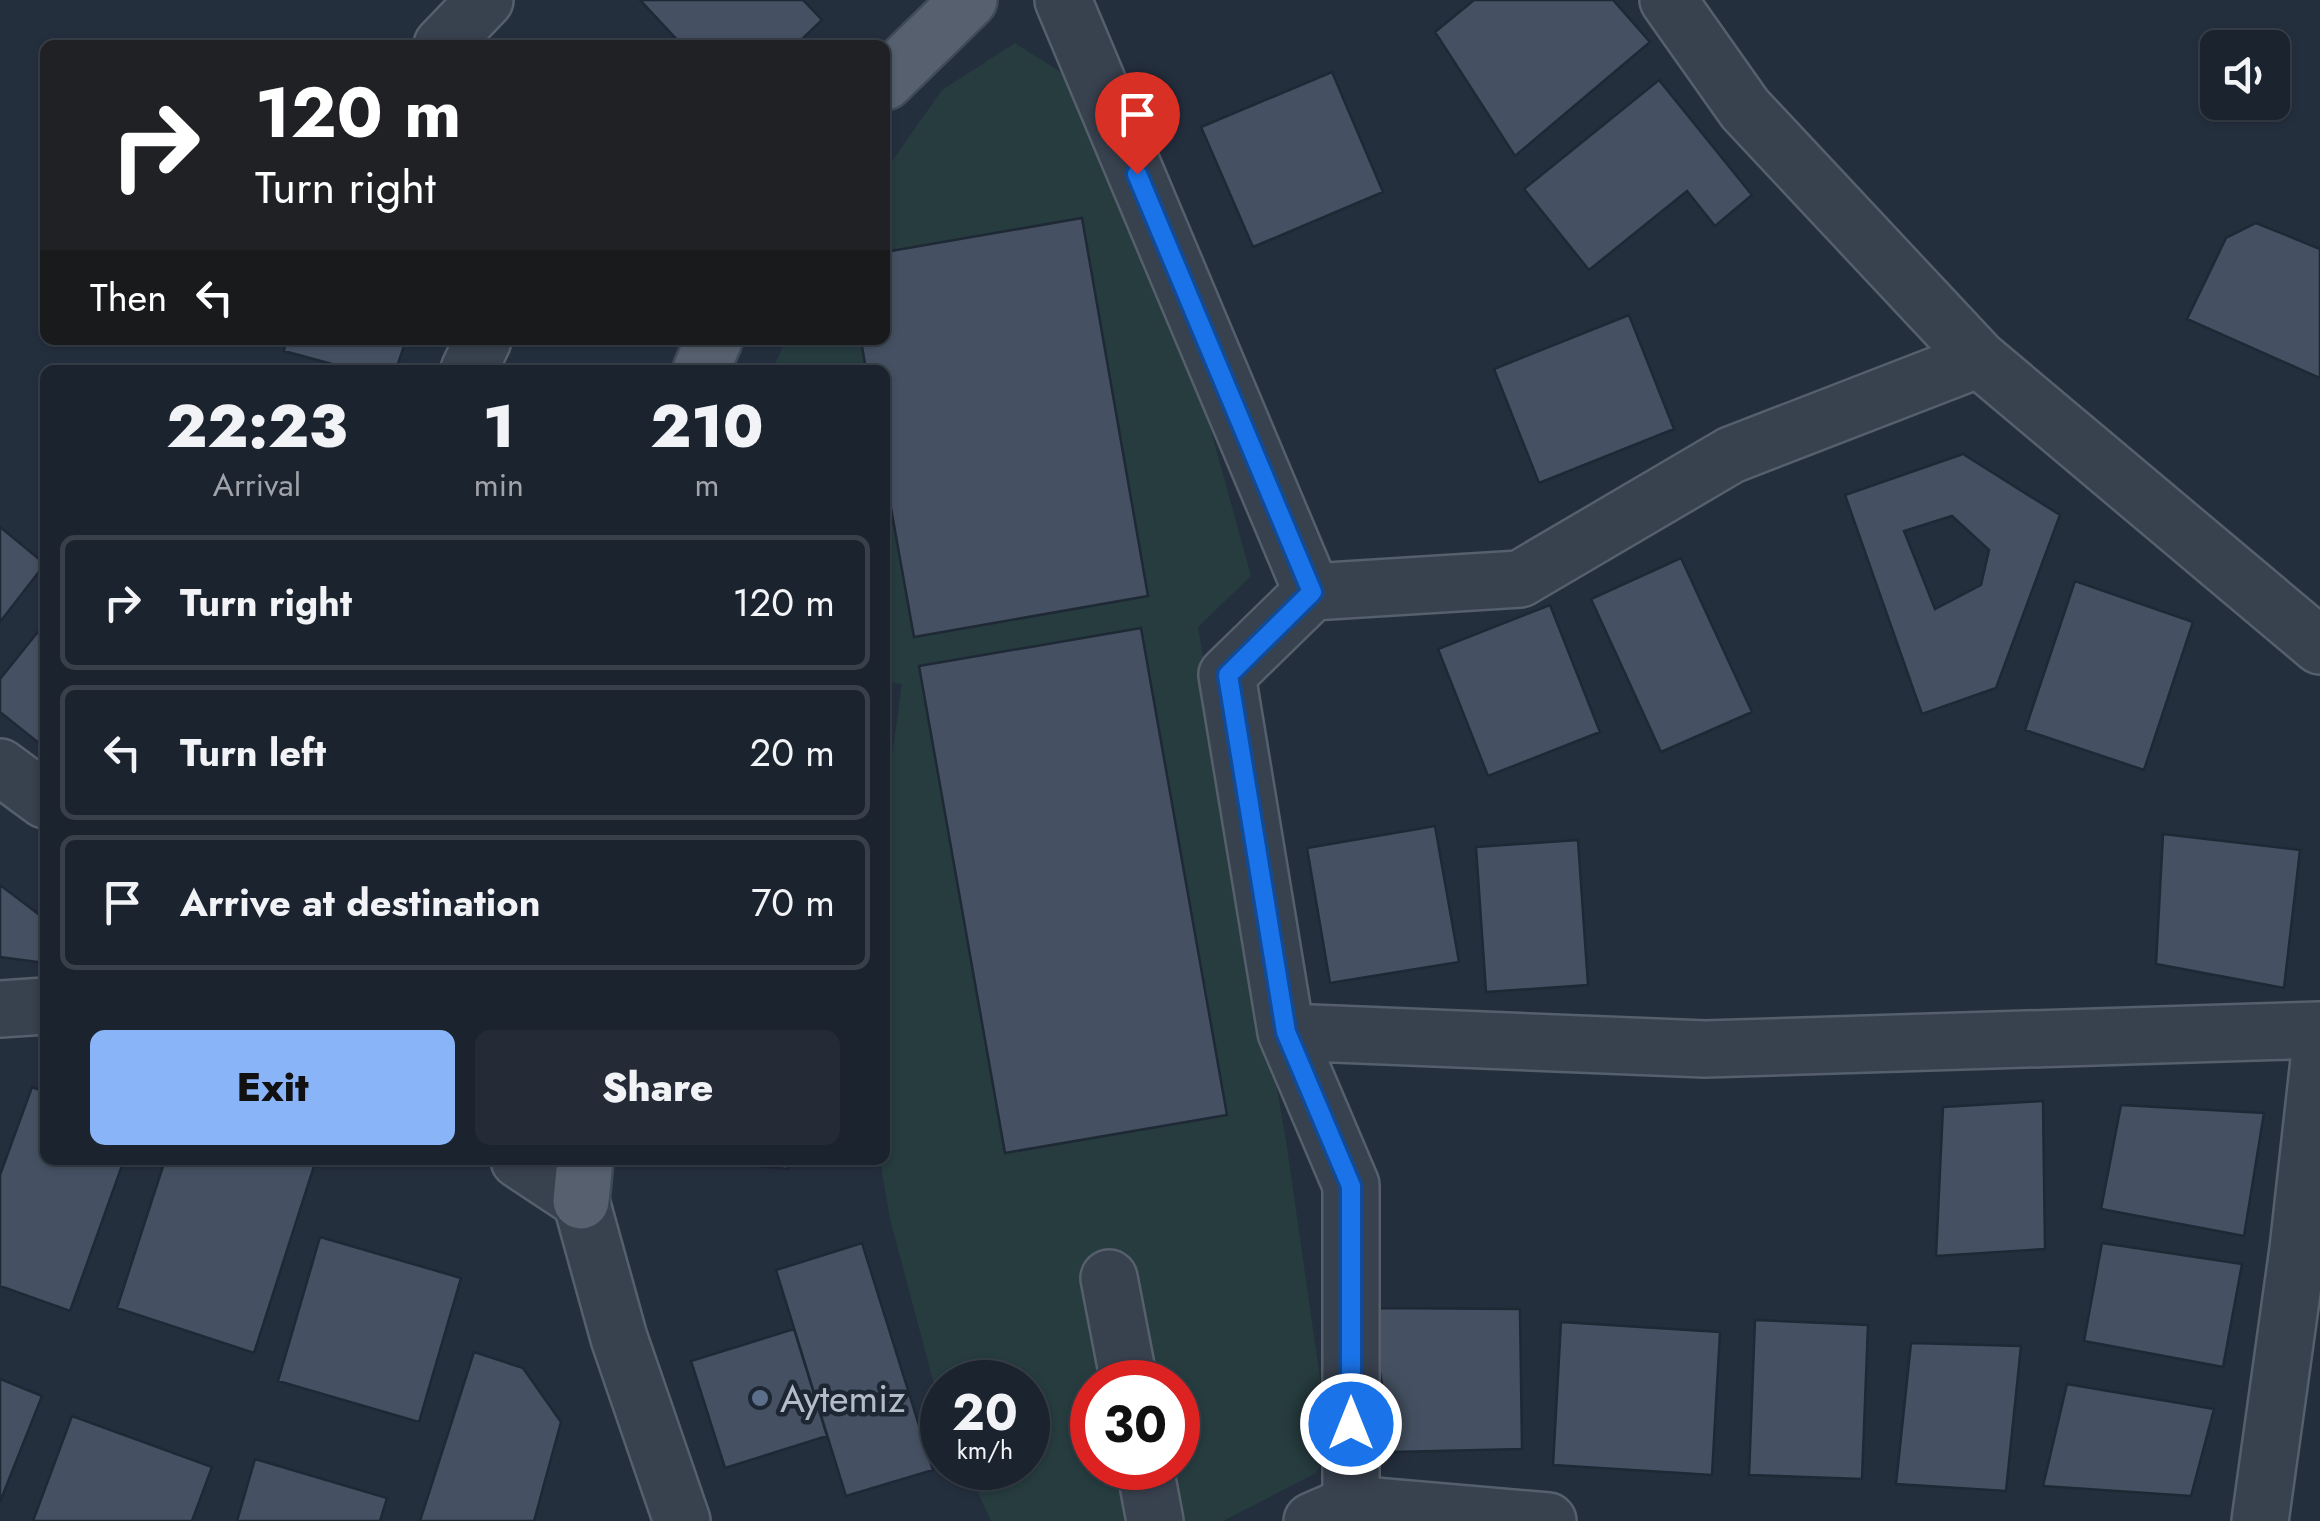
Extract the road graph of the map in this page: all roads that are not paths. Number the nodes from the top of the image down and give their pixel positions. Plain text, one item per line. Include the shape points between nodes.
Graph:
1 (485, 0) edge
2 (969, 0) edge
3 (1064, 0) edge
4 (1668, 0) edge
5 (447, 40) edge
6 (890, 76) edge
7 (1979, 359) junction
8 (1312, 592) junction
9 (2320, 646) edge
10 (0, 768) edge
11 (40, 796) edge
12 (40, 1006) edge
13 (0, 1009) edge
14 (2320, 1030) edge
15 (1286, 1032) junction
16 (2320, 1051) edge
17 (535, 1165) edge
18 (583, 1180) edge
19 (1109, 1278) dead end
20 (1125, 1360) edge
21 (1149, 1490) edge
22 (1331, 1513) edge
23 (682, 1521) edge
24 (1155, 1521) edge
25 (1548, 1521) edge
26 (2260, 1521) edge

1 - 5 street
2 - 6 main road
3 - 8 street
4 - 7 street via 1745,110
7 - 8 street via 1731,455 1520,580
7 - 9 street
8 - 15 street via 1228,675
10 - 11 street
12 - 13 street
14 - 15 street via 1704,1049
15 - 22 street via 1351,1186
16 - 26 street
17 - 18 street
18 - 23 street via 620,1338
19 - 20 street
21 - 24 street
22 - 25 street

